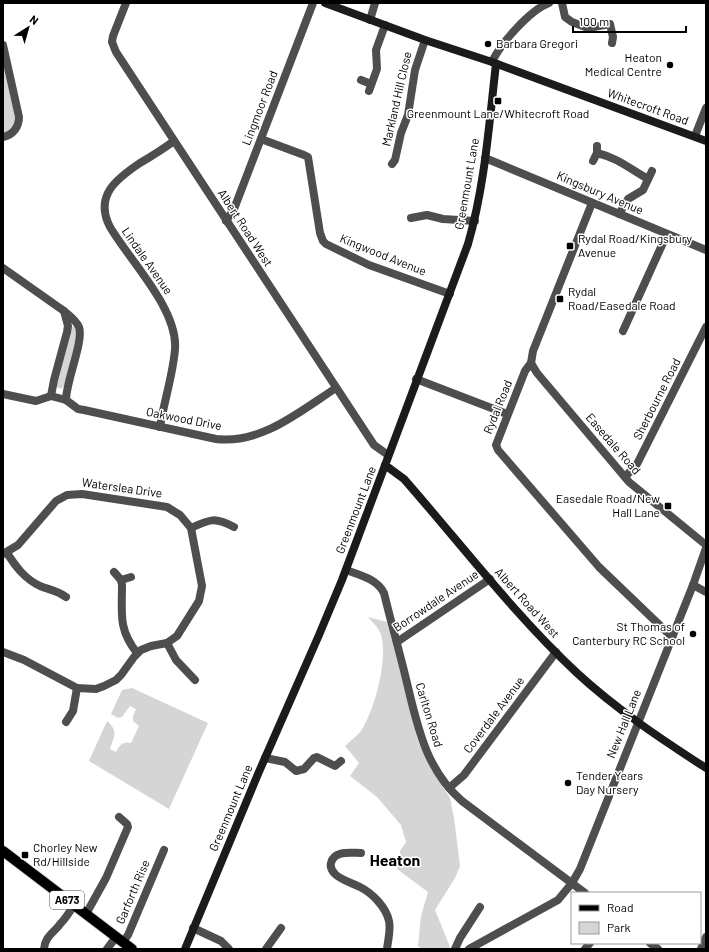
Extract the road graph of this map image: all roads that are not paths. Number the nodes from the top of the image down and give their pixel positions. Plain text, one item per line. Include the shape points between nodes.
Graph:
1 (126, 3) edge
2 (313, 3) edge
3 (325, 3) edge
4 (375, 3) edge
5 (549, 3) edge
6 (562, 3) edge
7 (370, 20) junction
8 (385, 25) junction
9 (425, 40) junction
10 (612, 43) dead end
11 (3, 45) edge
12 (494, 63) junction
13 (361, 80) dead end
14 (706, 108) edge
15 (695, 136) junction
16 (3, 137) edge
17 (261, 139) junction
18 (706, 140) edge
19 (174, 141) junction
20 (485, 158) junction
21 (593, 161) dead end
22 (392, 164) dead end
23 (652, 171) dead end
24 (648, 179) junction
25 (592, 203) junction
26 (619, 214) junction
27 (411, 218) dead end
28 (226, 220) junction
29 (475, 221) junction
30 (668, 234) junction
31 (706, 250) edge
32 (3, 268) edge
33 (450, 294) junction
34 (64, 311) junction
35 (706, 328) edge
36 (623, 331) dead end
37 (531, 364) junction
38 (416, 379) junction
39 (336, 388) junction
40 (3, 394) edge
41 (51, 396) junction
42 (66, 400) junction
43 (507, 414) junction
44 (160, 427) junction
45 (388, 455) junction
46 (385, 465) junction
47 (624, 478) junction
48 (50, 494) dead end
49 (56, 501) junction
50 (234, 527) dead end
51 (191, 528) junction
52 (706, 546) edge
53 (5, 553) edge
54 (346, 570) junction
55 (114, 572) dead end
56 (131, 577) dead end
57 (490, 579) junction
58 (121, 580) junction
59 (692, 585) junction
60 (706, 592) edge
61 (66, 597) dead end
62 (672, 637) junction
63 (396, 642) junction
64 (167, 643) junction
65 (3, 652) edge
66 (556, 652) junction
67 (137, 653) junction
68 (194, 666) dead end
69 (188, 672) junction
70 (196, 680) dead end
71 (77, 688) junction
72 (66, 722) dead end
73 (638, 722) junction
74 (265, 758) junction
75 (341, 761) dead end
76 (706, 768) edge
77 (449, 788) junction
78 (119, 817) dead end
79 (164, 850) dead end
80 (3, 851) edge
81 (361, 853) dead end
82 (572, 883) junction
83 (584, 892) edge
84 (74, 905) junction
85 (480, 906) dead end
86 (86, 914) junction
87 (282, 926) dead end
88 (193, 928) junction
89 (706, 937) edge
90 (120, 940) junction
91 (44, 949) edge
92 (107, 949) edge
93 (132, 949) edge
94 (185, 949) edge
95 (229, 949) edge
96 (266, 949) edge
97 (387, 949) edge
98 (456, 949) edge
99 (469, 949) edge
100 (701, 949) edge

1 - 19 street, Albert Road West via 113,36 113,47
2 - 17 street, Lingmoor Road
3 - 7 street, Whitecroft Road
4 - 7 street
5 - 12 street via 532,14 511,34 498,51
6 - 10 street via 568,20 588,28 610,24
7 - 8 street, Whitecroft Road
8 - 9 street, Whitecroft Road
8 - 13 street via 376,50 376,69 370,87
9 - 12 street, Whitecroft Road
9 - 22 street, Markland Hill Close via 415,70 408,115
11 - 16 street via 20,117 15,130
12 - 15 street, Whitecroft Road
12 - 20 street, Greenmount Lane
14 - 15 street
15 - 18 street, Whitecroft Road
17 - 28 street, Lingmoor Road via 234,209
17 - 33 street, Kingwood Avenue via 308,158 323,242 369,265
19 - 28 street, Albert Road West
19 - 44 street, Lindale Avenue via 116,181 107,193 104,207 106,221 161,300 172,324 175,353
20 - 25 street, Kingsbury Avenue
20 - 29 street, Greenmount Lane
21 - 24 street via 597,149
23 - 24 street
24 - 26 street via 641,192 628,199
25 - 26 street, Kingsbury Avenue
25 - 37 street, Rydal Road via 533,351
26 - 30 street, Kingsbury Avenue
27 - 29 street via 427,215
28 - 39 street, Albert Road West
29 - 33 street, Greenmount Lane
30 - 31 street, Kingsbury Avenue
30 - 36 street
32 - 34 street
33 - 38 street, Greenmount Lane
34 - 41 street via 68,326
34 - 42 street via 78,325 80,335
35 - 47 street, Sherbourne Road via 637,464
37 - 43 street, Rydal Road via 525,371
37 - 47 street, Easedale Road
38 - 43 street
38 - 45 street, Greenmount Lane
39 - 44 street, Oakwood Drive via 272,429 246,438 224,440
39 - 45 street, Albert Road West via 374,445
40 - 41 street, Oakwood Drive via 36,401
41 - 42 street, Oakwood Drive
42 - 44 street, Oakwood Drive via 78,409
43 - 62 street, Rydal Road via 496,442 498,450 599,567
45 - 46 street, Greenmount Lane
46 - 54 street, Greenmount Lane
46 - 57 street, Albert Road West via 404,480
47 - 52 street, Easedale Road
48 - 49 street
49 - 51 street, Waterslea Drive via 67,495 77,494 167,507 180,515
49 - 53 street, Waterslea Drive via 21,542
50 - 51 street via 226,518 211,520
51 - 64 street via 206,586 177,636
52 - 59 street, New Hall Lane
53 - 61 street via 28,578 39,585 59,588
54 - 63 street, Carlton Road via 373,581 382,589
54 - 74 street, Greenmount Lane
55 - 58 street
56 - 58 street
57 - 63 street, Borrowdale Avenue
57 - 66 street, Albert Road West
58 - 67 street via 123,630 128,643
59 - 60 street
59 - 62 street, New Hall Lane
62 - 73 street, New Hall Lane
63 - 77 street, Carlton Road via 422,742
64 - 67 street via 151,646
64 - 69 street via 176,660
65 - 71 street
66 - 73 street, Albert Road West via 597,690
66 - 77 street, Coverdale Avenue via 464,775
67 - 71 street via 116,680 96,689
68 - 69 street
69 - 70 street
71 - 72 street via 75,712
73 - 76 street, Albert Road West
73 - 82 street, New Hall Lane
74 - 75 street via 285,762 296,771 304,769 317,757 335,766
74 - 88 street, Greenmount Lane
77 - 82 street, Carlton Road via 462,801
78 - 86 street via 128,827 106,878
79 - 90 street, Garforth Rise via 128,935
80 - 84 main road, A673
81 - 97 street via 351,849 335,857 331,863 332,871 338,877 370,894 393,920
82 - 83 street, Carlton Road
82 - 99 street, New Hall Lane via 558,900
84 - 86 main road, A673
84 - 91 street via 48,936
85 - 98 street
86 - 90 main road, A673
87 - 96 street
88 - 94 street, Greenmount Lane
88 - 95 street via 221,941
89 - 100 street
90 - 92 street, Garforth Rise
90 - 93 main road, A673

